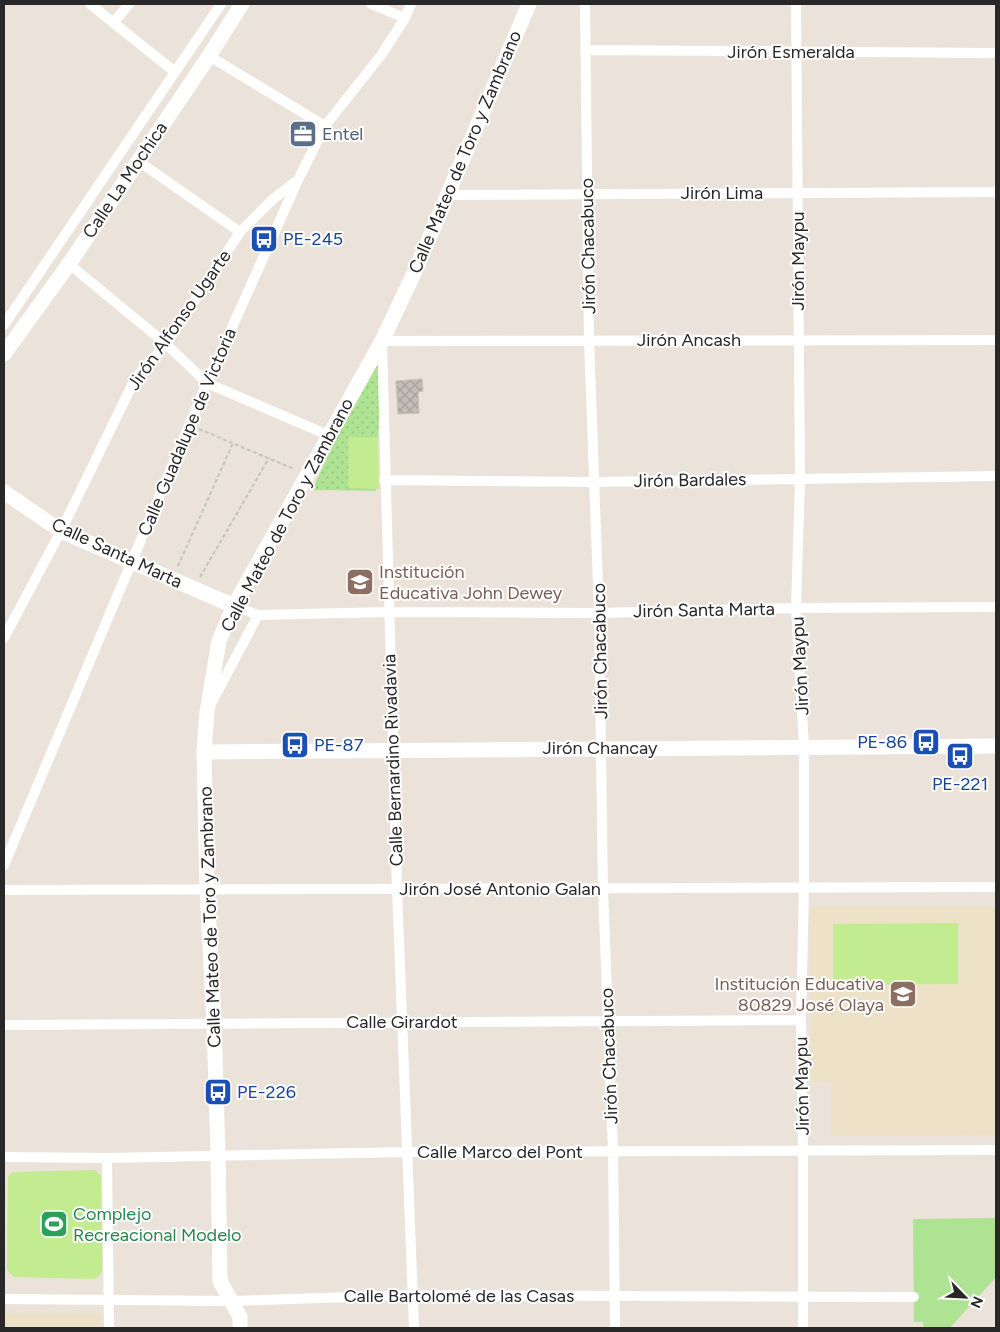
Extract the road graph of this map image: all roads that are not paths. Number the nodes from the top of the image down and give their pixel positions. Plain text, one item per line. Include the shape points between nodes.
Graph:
1 (90, 4) edge
2 (130, 4) edge
3 (221, 4) edge
4 (242, 4) edge
5 (371, 4) edge
6 (411, 4) edge
7 (529, 4) edge
8 (585, 4) edge
9 (796, 4) edge
10 (405, 18) junction
11 (113, 22) junction
12 (586, 50) junction
13 (796, 53) junction
14 (996, 53) edge
15 (209, 56) junction
16 (175, 72) junction
17 (326, 126) junction
18 (138, 161) junction
19 (298, 180) junction
20 (996, 192) edge
21 (797, 193) junction
22 (587, 194) junction
23 (448, 195) junction
24 (240, 232) junction
25 (69, 264) junction
26 (4, 325) edge
27 (589, 340) junction
28 (798, 340) junction
29 (996, 340) edge
30 (382, 342) junction
31 (166, 344) junction
32 (4, 354) edge
33 (207, 383) junction
34 (330, 436) junction
35 (996, 476) edge
36 (800, 478) junction
37 (384, 480) junction
38 (594, 482) junction
39 (4, 492) edge
40 (61, 531) junction
41 (132, 561) junction
42 (234, 606) junction
43 (996, 607) edge
44 (796, 608) junction
45 (389, 612) junction
46 (599, 613) junction
47 (258, 615) junction
48 (4, 638) edge
49 (207, 712) junction
50 (996, 746) edge
51 (804, 747) junction
52 (602, 748) junction
53 (392, 751) junction
54 (204, 752) junction
55 (4, 866) edge
56 (996, 887) edge
57 (603, 888) junction
58 (804, 888) junction
59 (207, 889) junction
60 (397, 889) junction
61 (4, 890) edge
62 (801, 1020) junction
63 (608, 1021) junction
64 (403, 1022) junction
65 (214, 1023) junction
66 (4, 1025) edge
67 (996, 1150) edge
68 (613, 1151) junction
69 (803, 1151) junction
70 (408, 1152) junction
71 (218, 1155) junction
72 (4, 1157) edge
73 (107, 1158) junction
74 (413, 1295) junction
75 (614, 1296) junction
76 (914, 1296) dead end
77 (803, 1297) junction
78 (4, 1299) edge
79 (108, 1299) junction
80 (231, 1301) junction
81 (109, 1328) edge
82 (240, 1328) edge
83 (414, 1328) edge
84 (615, 1328) edge
85 (803, 1328) edge

1 - 11 street
2 - 11 street
3 - 16 street, Calle La Mochica
4 - 15 street, Calle La Mochica
5 - 10 street
6 - 10 street, Calle Guadalupe de Victoria
7 - 23 street, Calle Mateo de Toro y Zambrano
8 - 12 street, Jirón Chacabuco
9 - 13 street, Jirón Maypu
10 - 17 street, Calle Guadalupe de Victoria via 382,54
11 - 16 street
12 - 13 street, Jirón Esmeralda
12 - 22 street, Jirón Chacabuco
13 - 14 street, Jirón Esmeralda
13 - 21 street, Jirón Maypu
15 - 17 street
15 - 18 street, Calle La Mochica
16 - 26 street, Calle La Mochica
17 - 19 street, Calle Guadalupe de Victoria
18 - 24 street
18 - 25 street, Calle La Mochica
19 - 24 street, Jirón Alfonso Ugarte
19 - 33 street, Calle Guadalupe de Victoria
20 - 21 street, Jirón Lima
21 - 22 street, Jirón Lima
21 - 28 street, Jirón Maypu
22 - 23 street, Jirón Lima
22 - 27 street, Jirón Chacabuco
23 - 30 street, Calle Mateo de Toro y Zambrano
24 - 31 street, Jirón Alfonso Ugarte
25 - 31 street
25 - 32 street, Calle La Mochica
27 - 28 street, Jirón Ancash
27 - 30 street, Jirón Ancash
27 - 38 street, Jirón Chacabuco
28 - 29 street, Jirón Ancash
28 - 36 street, Jirón Maypu
30 - 34 street, Calle Mateo de Toro y Zambrano
30 - 37 street, Calle Bernardino Rivadavia
31 - 33 street
31 - 40 street, Jirón Alfonso Ugarte via 133,383
33 - 34 street
33 - 41 street, Calle Guadalupe de Victoria
34 - 42 street, Calle Mateo de Toro y Zambrano
35 - 36 street, Jirón Bardales
36 - 38 street, Jirón Bardales
36 - 44 street, Jirón Maypu
37 - 38 street, Jirón Bardales
37 - 45 street, Calle Bernardino Rivadavia
38 - 46 street, Jirón Chacabuco
39 - 40 street, Calle Santa Marta
40 - 41 street, Calle Santa Marta
40 - 48 street, Jirón Alfonso Ugarte
41 - 42 street, Calle Santa Marta
41 - 55 street, Calle Guadalupe de Victoria
42 - 47 street, Jirón Santa Marta
42 - 49 street, Calle Mateo de Toro y Zambrano via 219,641
43 - 44 street, Jirón Santa Marta
44 - 46 street, Jirón Santa Marta
44 - 51 street, Jirón Maypu
45 - 46 street, Jirón Santa Marta
45 - 47 street, Jirón Santa Marta
45 - 53 street, Calle Bernardino Rivadavia
46 - 52 street, Jirón Chacabuco
47 - 49 street
49 - 54 street, Calle Mateo de Toro y Zambrano
50 - 51 street, Jirón Chancay
51 - 52 street, Jirón Chancay
51 - 58 street, Jirón Maypu
52 - 53 street, Jirón Chancay
52 - 57 street, Jirón Chacabuco
53 - 54 street, Jirón Chancay
53 - 60 street, Calle Bernardino Rivadavia
54 - 59 street, Calle Mateo de Toro y Zambrano
56 - 58 street, Jirón José Antonio Galan
57 - 58 street, Jirón José Antonio Galan
57 - 60 street, Jirón José Antonio Galan
57 - 63 street, Jirón Chacabuco
58 - 62 street, Jirón Maypu
59 - 60 street, Jirón José Antonio Galan
59 - 61 street, Jirón José Antonio Galan
59 - 65 street, Calle Mateo de Toro y Zambrano
60 - 64 street, Calle Bernardino Rivadavia
62 - 63 street, Calle Girardot
62 - 69 street, Jirón Maypu
63 - 64 street, Calle Girardot
63 - 68 street, Jirón Chacabuco
64 - 65 street, Calle Girardot
64 - 70 street, Calle Bernardino Rivadavia
65 - 66 street, Calle Girardot
65 - 71 street, Calle Mateo de Toro y Zambrano
67 - 69 street, Calle Marco del Pont
68 - 69 street, Calle Marco del Pont
68 - 70 street, Calle Marco del Pont
68 - 75 street, Jirón Chacabuco
69 - 77 street, Jirón Maypu
70 - 71 street, Calle Marco del Pont
70 - 74 street, Calle Bernardino Rivadavia
71 - 73 street, Calle Marco del Pont
71 - 80 street, Calle Mateo de Toro y Zambrano via 220,1281
72 - 73 street, Calle Marco del Pont
73 - 79 street
74 - 75 street, Calle Bartolomé de las Casas
74 - 80 street, Calle Bartolomé de las Casas
74 - 83 street, Calle Bernardino Rivadavia
75 - 77 street, Calle Bartolomé de las Casas
75 - 84 street, Jirón Chacabuco
76 - 77 street, Calle Bartolomé de las Casas
77 - 85 street, Jirón Maypu
78 - 79 street, Calle Bartolomé de las Casas
79 - 80 street, Calle Bartolomé de las Casas
79 - 81 street
80 - 82 street, Calle Mateo de Toro y Zambrano via 240,1317

